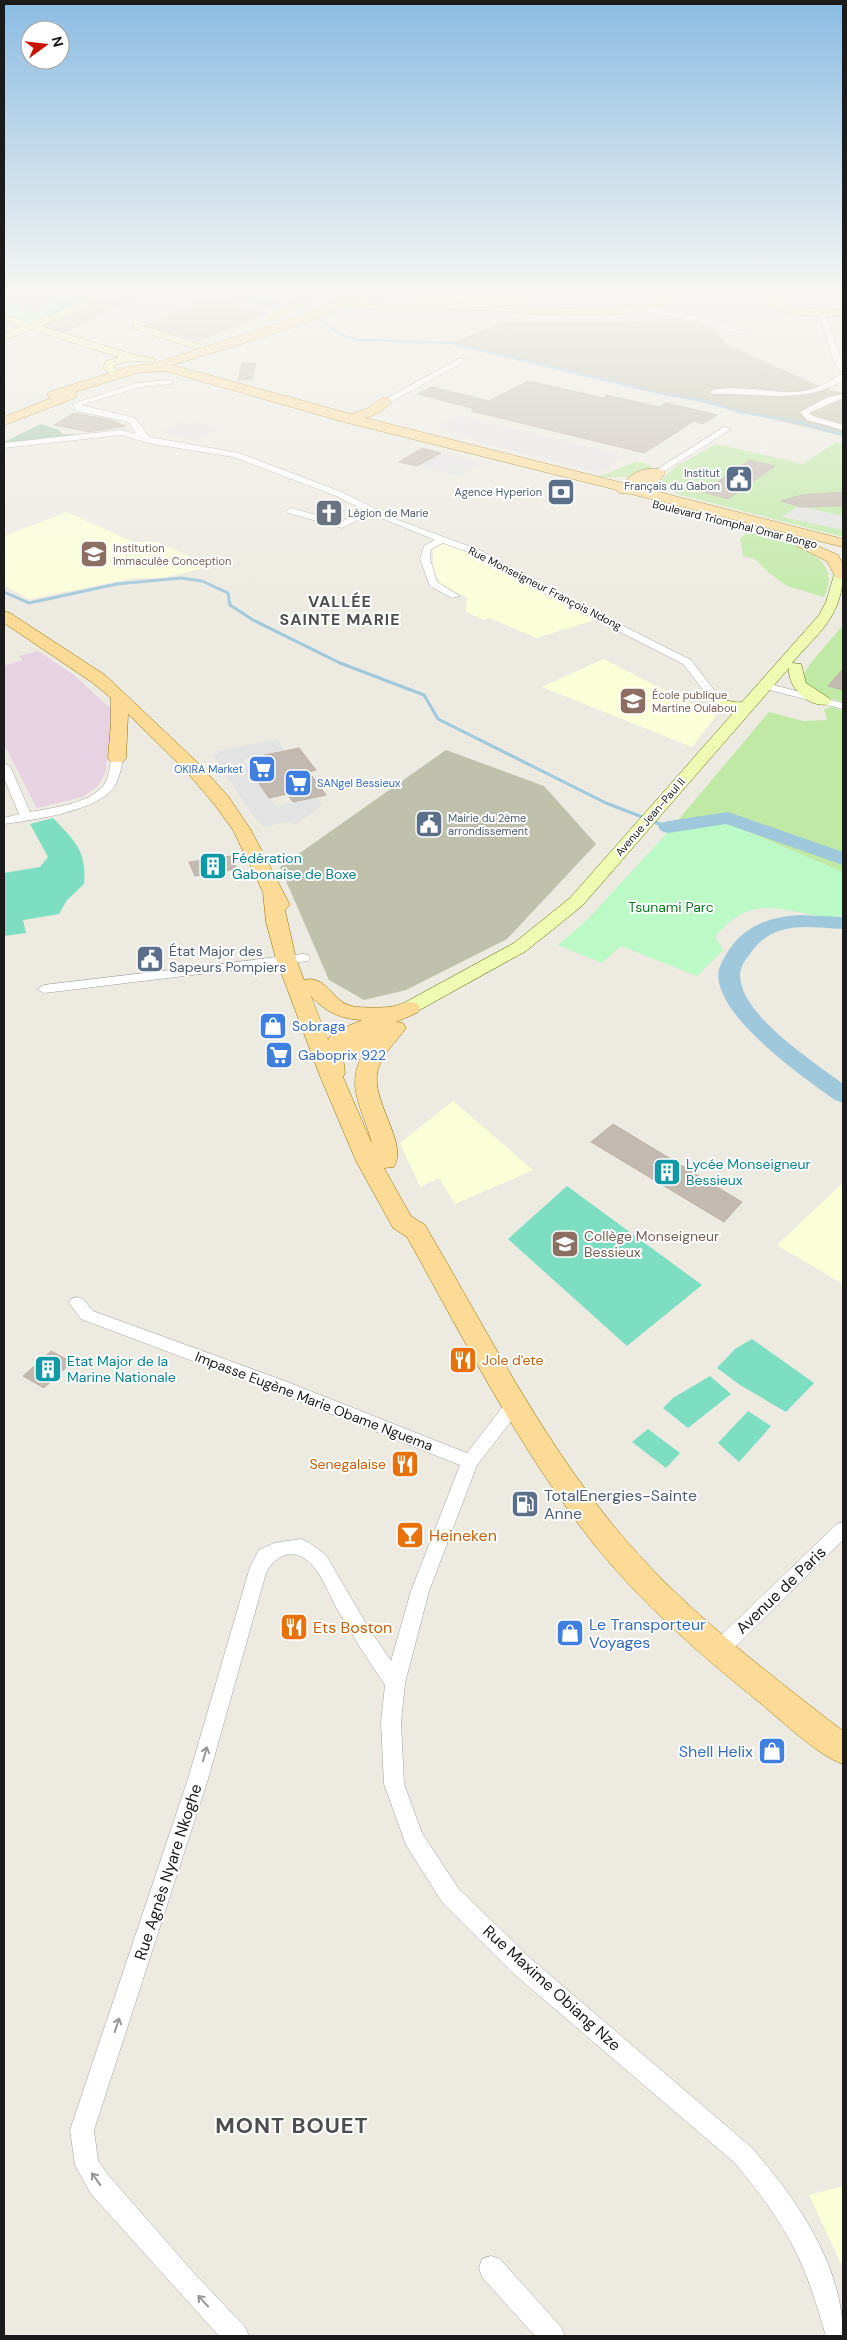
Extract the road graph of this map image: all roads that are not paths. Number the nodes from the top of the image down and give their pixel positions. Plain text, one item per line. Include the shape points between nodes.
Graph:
1 (30, 404) edge
2 (49, 404) edge
3 (76, 404) edge
4 (270, 404) edge
5 (275, 404) edge
6 (297, 404) edge
7 (379, 404) edge
8 (382, 404) edge
9 (820, 404) edge
10 (374, 411) junction
11 (356, 414) junction
12 (4, 415) edge
13 (4, 421) edge
14 (386, 428) junction
15 (843, 428) edge
16 (727, 429) dead end
17 (145, 438) junction
18 (428, 445) junction
19 (4, 446) edge
20 (542, 474) junction
21 (654, 476) junction
22 (633, 484) junction
23 (667, 499) junction
24 (291, 511) dead end
25 (369, 511) junction
26 (702, 516) junction
27 (781, 536) junction
28 (444, 539) junction
29 (843, 545) edge
30 (843, 552) edge
31 (843, 575) edge
32 (455, 596) dead end
33 (843, 612) edge
34 (4, 616) edge
35 (796, 667) junction
36 (772, 687) junction
37 (119, 696) junction
38 (824, 701) junction
39 (719, 703) junction
40 (749, 706) junction
41 (843, 706) edge
42 (144, 721) junction
43 (734, 722) junction
44 (168, 743) junction
45 (121, 746) junction
46 (4, 766) edge
47 (26, 816) junction
48 (4, 821) edge
49 (654, 822) junction
50 (292, 961) junction
51 (312, 984) junction
52 (44, 989) dead end
53 (404, 1017) junction
54 (335, 1048) junction
55 (358, 1139) junction
56 (386, 1161) junction
57 (416, 1231) junction
58 (77, 1303) dead end
59 (514, 1405) junction
60 (470, 1462) junction
61 (843, 1529) edge
62 (718, 1651) junction
63 (395, 1683) junction
64 (843, 1750) edge
65 (491, 2268) dead end
66 (236, 2336) edge
67 (552, 2336) edge
68 (839, 2336) edge

1 - 12 main road
2 - 13 main road
3 - 17 street via 80,409 128,418 134,421 138,433
4 - 18 main road, Boulevard Triomphal Omar Bongo
5 - 11 main road via 337,418
6 - 11 main road
7 - 11 main road
8 - 10 main road
9 - 15 street via 804,412 810,418
10 - 11 main road
10 - 14 main road via 373,420
11 - 14 main road, Boulevard Triomphal Omar Bongo
11 - 18 main road via 358,424
14 - 22 main road, Boulevard Triomphal Omar Bongo via 587,478
16 - 21 street
17 - 19 street, Rue Monseigneur François Ndong via 121,432
17 - 25 street, Rue Monseigneur François Ndong via 236,454 339,494
18 - 20 main road, Boulevard Triomphal Omar Bongo
20 - 22 main road via 608,488
20 - 26 main road, Boulevard Triomphal Omar Bongo
21 - 22 main road via 640,488
21 - 23 main road via 653,492
22 - 23 main road, Boulevard Triomphal Omar Bongo
22 - 26 main road via 638,496
23 - 29 main road, Boulevard Triomphal Omar Bongo
24 - 25 street via 342,525
25 - 28 street, Rue Monseigneur François Ndong
26 - 27 main road, Boulevard Triomphal Omar Bongo
27 - 30 main road, Boulevard Triomphal Omar Bongo
27 - 31 main road via 830,556
28 - 32 street via 427,548 425,559 433,584
28 - 39 street, Rue Monseigneur François Ndong via 479,552 525,580 687,662
31 - 36 main road, Avenue Jean-Paul II via 830,611
33 - 35 main road, Avenue Jean-Paul II
34 - 37 main road via 84,667
35 - 36 main road, Avenue Jean-Paul II
35 - 38 main road via 795,679 800,686
36 - 38 street
36 - 40 main road, Avenue Jean-Paul II
36 - 49 main road, Avenue Jean-Paul II
37 - 42 main road
37 - 45 main road
38 - 41 street
39 - 40 main road via 735,708
39 - 43 main road
40 - 43 main road, Avenue Jean-Paul II
42 - 44 main road
42 - 45 main road
43 - 49 main road, Avenue Jean-Paul II
44 - 45 main road via 137,738
44 - 50 main road via 212,789 251,846 273,892 276,922
45 - 47 street via 108,788 97,796 65,807
46 - 47 street
47 - 48 street
49 - 53 main road, Avenue Jean-Paul II via 569,921 535,950 476,986
50 - 51 main road
50 - 52 street
50 - 54 main road via 323,1043
50 - 55 main road via 314,1034
51 - 53 main road via 329,1005 346,1013
51 - 54 main road
53 - 54 main road via 358,1048
53 - 56 main road via 377,1049 364,1079
54 - 55 main road via 331,1067 358,1131
54 - 56 main road
55 - 57 main road via 402,1222
56 - 57 main road via 417,1221
57 - 59 main road
58 - 60 street, Impasse Eugène Marie Obame Nguema via 86,1315 279,1386
59 - 60 street, Rue Maxime Obiang Nze
59 - 62 main road via 572,1493 636,1572
60 - 63 street, Rue Maxime Obiang Nze via 420,1591
61 - 62 street, Avenue de Paris
62 - 64 main road
66 -> 63 street, Rue Agnès Nyare Nkoghe via 100,2185 87,2166 82,2130 198,1779 257,1572 266,1555 282,1548 301,1547 319,1560 361,1633
63 - 68 street, Rue Maxime Obiang Nze via 391,1722 394,1784 413,1838 450,1895 522,1966 743,2155 772,2189 792,2220 815,2265
65 - 67 street

